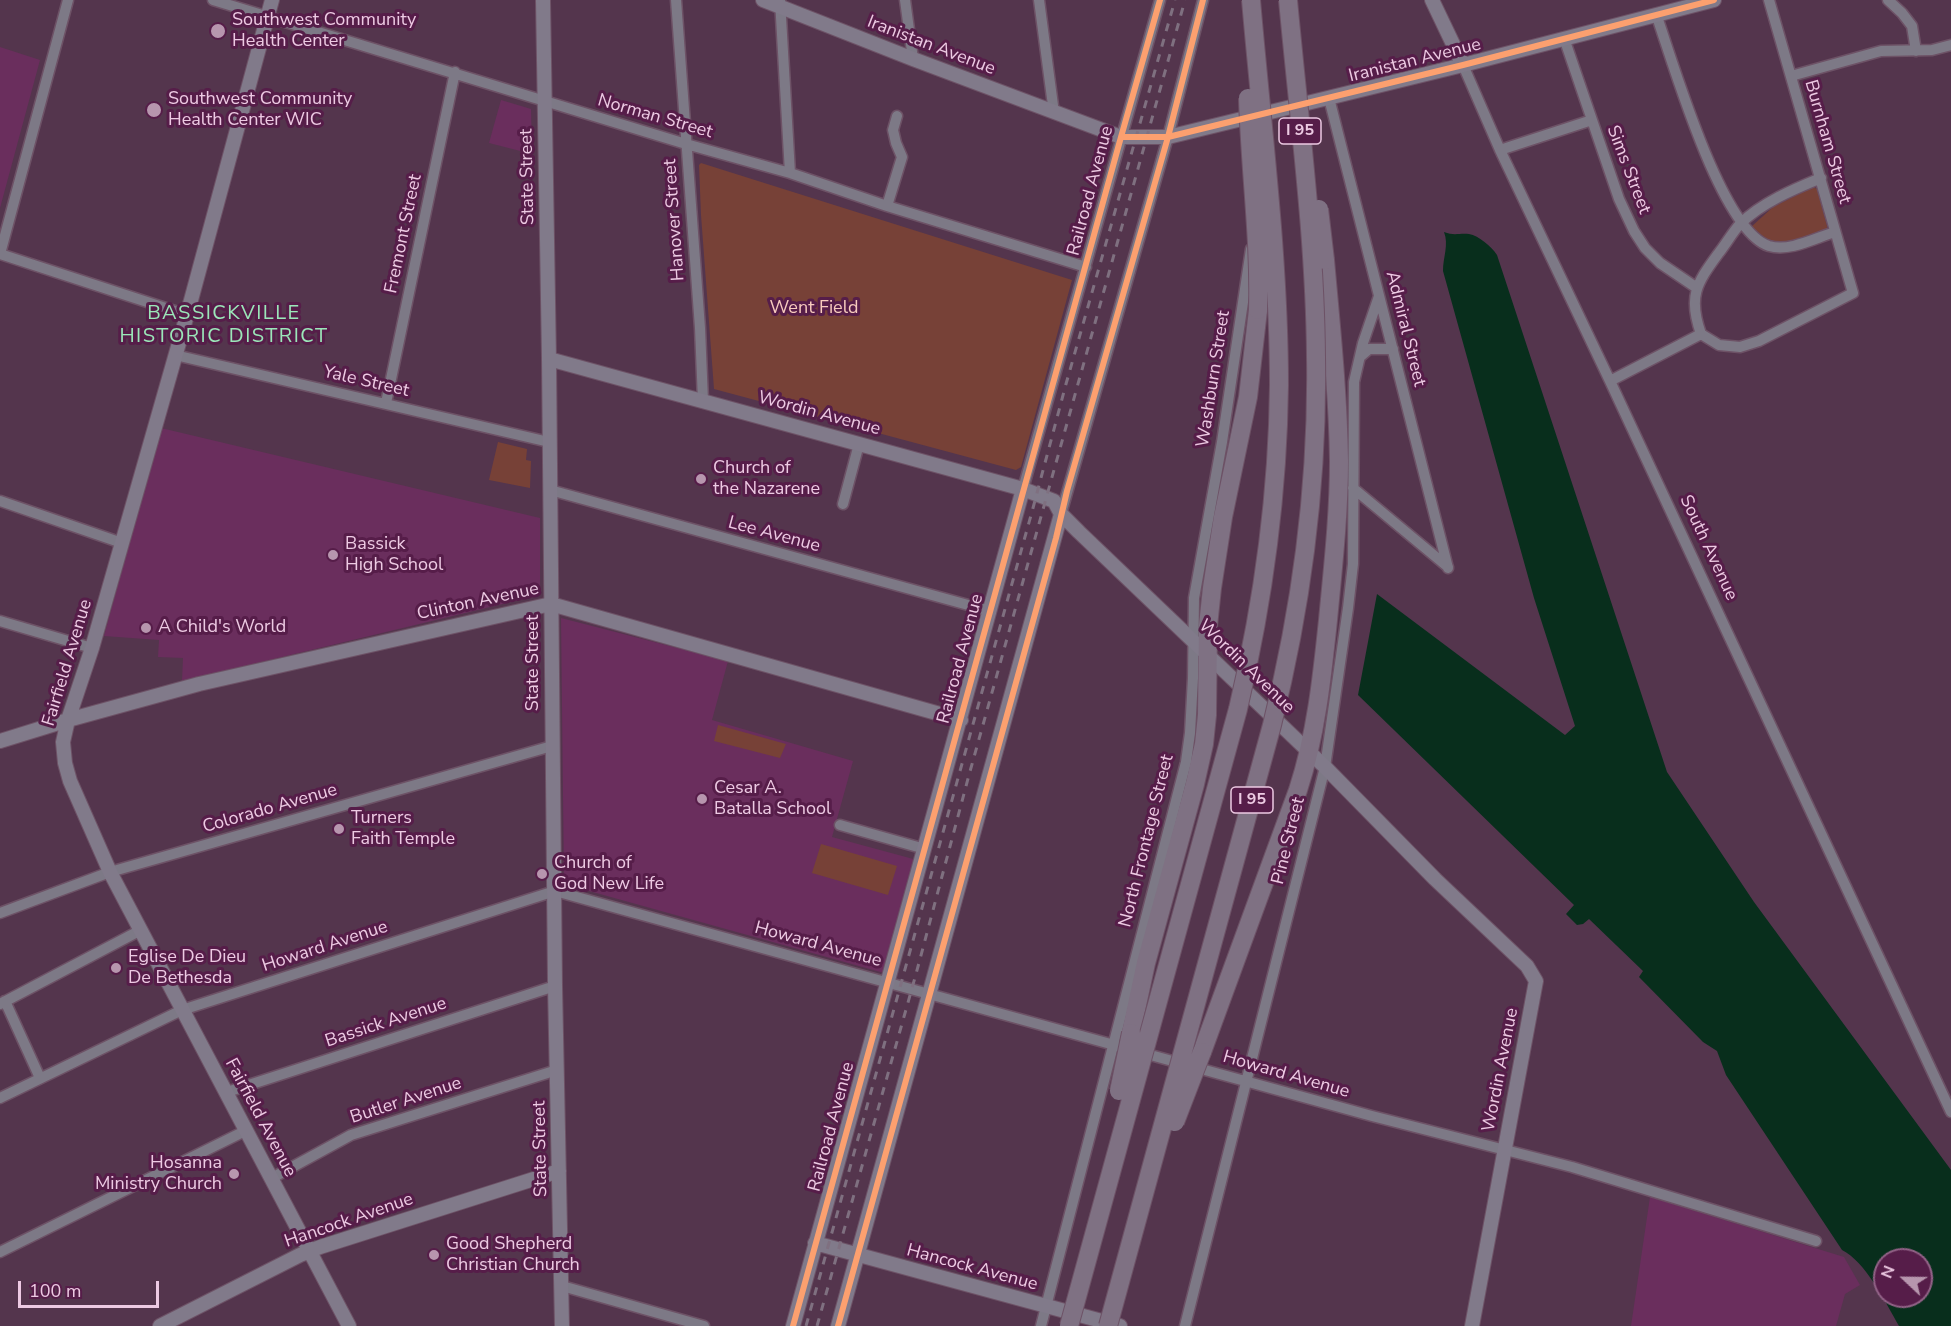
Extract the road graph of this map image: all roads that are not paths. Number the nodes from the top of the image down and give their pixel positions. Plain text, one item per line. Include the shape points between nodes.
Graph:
1 (68, 0) edge
2 (213, 0) edge
3 (272, 0) edge
4 (543, 0) edge
5 (676, 0) edge
6 (763, 0) edge
7 (905, 0) edge
8 (1039, 0) edge
9 (1160, 0) edge
10 (1203, 0) edge
11 (1249, 0) edge
12 (1289, 0) edge
13 (1432, 0) edge
14 (1714, 0) edge
15 (1769, 0) edge
16 (1888, 0) edge
17 (780, 3) edge
18 (1656, 14) junction
19 (267, 17) junction
20 (1564, 38) junction
21 (1951, 45) edge
22 (1916, 51) junction
23 (913, 59) junction
24 (1462, 65) junction
25 (455, 72) junction
26 (1791, 76) junction
27 (1329, 98) junction
28 (544, 101) junction
29 (1054, 113) junction
30 (897, 116) dead end
31 (1246, 119) junction
32 (1592, 120) junction
33 (1121, 137) junction
34 (1168, 137) junction
35 (686, 144) junction
36 (1500, 150) junction
37 (790, 173) junction
38 (1821, 178) junction
39 (887, 206) junction
40 (1741, 223) junction
41 (1835, 232) junction
42 (0, 254) edge
43 (1086, 267) junction
44 (1697, 288) junction
45 (1379, 296) junction
46 (186, 315) junction
47 (1701, 334) junction
48 (1393, 349) junction
49 (175, 355) junction
50 (1361, 356) junction
51 (549, 359) junction
52 (1610, 381) junction
53 (703, 401) junction
54 (386, 403) junction
55 (549, 442) junction
56 (859, 444) junction
57 (1353, 488) junction
58 (1023, 489) junction
59 (550, 490) junction
60 (0, 501) edge
61 (843, 504) dead end
62 (1061, 514) junction
63 (122, 543) junction
64 (551, 604) junction
65 (990, 611) junction
66 (0, 621) edge
67 (92, 648) junction
68 (1200, 649) junction
69 (68, 720) junction
70 (961, 720) junction
71 (0, 741) edge
72 (552, 746) junction
73 (1310, 753) junction
74 (1325, 766) junction
75 (840, 825) dead end
76 (925, 849) junction
77 (110, 872) junction
78 (555, 891) junction
79 (0, 913) edge
80 (139, 931) junction
81 (888, 982) junction
82 (555, 986) junction
83 (930, 993) junction
84 (2, 1003) edge
85 (182, 1010) junction
86 (1113, 1044) junction
87 (557, 1070) junction
88 (40, 1078) junction
89 (1247, 1081) junction
90 (227, 1092) junction
91 (0, 1098) edge
92 (1130, 1110) junction
93 (1951, 1112) edge
94 (247, 1130) junction
95 (1504, 1151) junction
96 (559, 1171) junction
97 (272, 1178) junction
98 (1146, 1190) junction
99 (1816, 1241) dead end
100 (815, 1243) junction
101 (309, 1251) junction
102 (0, 1252) edge
103 (857, 1255) junction
104 (562, 1286) junction
105 (1047, 1307) junction
106 (160, 1326) edge
107 (349, 1326) edge
108 (562, 1326) edge
109 (704, 1326) edge
110 (793, 1326) edge
111 (838, 1326) edge
112 (1041, 1326) edge
113 (1069, 1326) edge
114 (1108, 1326) edge
115 (1120, 1326) edge
116 (1185, 1326) edge
117 (1472, 1326) edge

1 - 42 street
2 - 19 street, Norman Street
3 - 19 street, Fairfield Avenue
4 - 28 street, State Street
5 - 35 street, Hanover Street
6 - 17 street, Iranistan Avenue
7 - 23 street
8 - 29 street
9 - 33 street, Railroad Avenue
10 - 34 street
11 - 68 highway, bridge via 1249,123 1258,310 1248,397
11 - 92 highway, I 95, bridge via 1278,322 1278,421 1271,523 1238,709
12 - 73 highway, bridge via 1325,260 1337,394 1338,497 1323,667
12 - 98 highway, I 95, bridge via 1316,327 1315,428 1304,560 1275,716
13 - 24 street, South Avenue
14 - 18 street, Iranistan Avenue
15 - 26 street, Burnham Street
16 - 22 street via 1912,26
17 - 23 street, Iranistan Avenue
17 - 37 street
18 - 20 street, Iranistan Avenue
18 - 40 street via 1712,168
19 - 25 street, Norman Street
19 - 46 street, Fairfield Avenue
20 - 24 street, Iranistan Avenue
20 - 32 street, Sims Street
21 - 22 street
22 - 26 street via 1881,51
23 - 29 street, Iranistan Avenue
24 - 27 street, Iranistan Avenue
24 - 36 street, South Avenue
25 - 28 street, Norman Street
25 - 54 street, Fremont Street
26 - 38 street, Burnham Street
27 - 31 street, Iranistan Avenue
27 - 45 street, Admiral Street
28 - 35 street, Norman Street
28 - 51 street, State Street
29 - 33 street, Iranistan Avenue
30 - 39 street via 893,130 902,157
31 - 34 street, Iranistan Avenue
31 - 68 street, Washburn Street via 1252,236 1194,598
32 - 36 street
32 - 44 street, Sims Street via 1634,231 1645,248
33 - 34 street, Iranistan Avenue
33 - 43 street, Railroad Avenue
34 - 62 street
35 - 37 street, Norman Street
35 - 53 street, Hanover Street
36 - 52 street, South Avenue
37 - 39 street, Norman Street
38 - 40 street via 1787,192
38 - 41 street, Burnham Street
39 - 43 street, Norman Street
40 - 41 street via 1760,242 1777,247
40 - 44 street
41 - 47 street, Burnham Street via 1853,293 1740,348 1719,345
42 - 46 street
43 - 58 street, Railroad Avenue
44 - 47 street via 1694,315
45 - 48 street, Admiral Street
45 - 50 street, Pine Street
46 - 49 street, Fairfield Avenue
47 - 52 street
48 - 50 street via 1369,349
48 - 57 street, Admiral Street via 1448,568
49 - 54 street, Yale Street
49 - 63 street, Fairfield Avenue
50 - 57 street, Pine Street via 1354,382
51 - 53 street, Wordin Avenue
51 - 55 street, State Street
52 - 93 street, South Avenue
53 - 56 street, Wordin Avenue
54 - 55 street, Yale Street
55 - 59 street, State Street
56 - 58 street, Wordin Avenue
56 - 61 street
57 - 74 street, Pine Street via 1352,575
58 - 62 street, Wordin Avenue via 1054,501
58 - 65 street, Railroad Avenue
59 - 64 street, State Street
59 - 65 street, Lee Avenue
60 - 63 street
62 - 68 street, Wordin Avenue
62 - 83 street
63 - 67 street, Fairfield Avenue
64 - 69 street, Clinton Avenue via 200,684
64 - 70 street, Clinton Avenue
64 - 72 street, State Street
65 - 70 street, Railroad Avenue
66 - 67 street
67 - 69 street, Fairfield Avenue
68 - 73 street, Wordin Avenue
68 - 86 street, North Frontage Street via 1186,762
68 - 92 highway, bridge via 1207,715 1202,757 1146,963 1119,1090
69 - 71 street, Clinton Avenue
69 - 77 street, Fairfield Avenue via 63,742 67,772
70 - 76 street, Railroad Avenue
72 - 77 street, Colorado Avenue
72 - 78 street, State Street
73 - 74 street, Wordin Avenue
73 - 98 highway, bridge via 1202,1052
74 - 89 street, Pine Street
74 - 95 street, Wordin Avenue via 1527,966 1536,981
75 - 76 street
76 - 81 street, Railroad Avenue
77 - 79 street, Colorado Avenue
77 - 80 street, Fairfield Avenue
78 - 81 street, Howard Avenue
78 - 82 street, State Street
78 - 85 street, Howard Avenue
80 - 84 street
80 - 85 street, Fairfield Avenue
81 - 83 street, Howard Avenue
81 - 100 street, Railroad Avenue
82 - 87 street, State Street
82 - 90 street, Bassick Avenue
83 - 86 street, Howard Avenue
83 - 103 street
84 - 88 street
85 - 88 street, Howard Avenue
85 - 90 street, Fairfield Avenue
86 - 89 street, Howard Avenue
86 - 105 street, North Frontage Street
87 - 96 street, State Street
87 - 97 street, Butler Avenue via 351,1135
88 - 91 street, Howard Avenue
89 - 95 street, Howard Avenue
89 - 116 street, Pine Street
90 - 94 street, Fairfield Avenue
92 - 113 highway, I 95, bridge
94 - 97 street, Fairfield Avenue
94 - 102 street
95 - 99 street, Howard Avenue via 1636,1185
95 - 117 street, Wordin Avenue
96 - 101 street, Hancock Avenue
96 - 104 street, State Street
97 - 101 street, Fairfield Avenue
98 - 114 highway, I 95, bridge
100 - 103 street, Hancock Avenue
100 - 110 street, Railroad Avenue
101 - 106 street, Hancock Avenue
101 - 107 street, Fairfield Avenue
103 - 105 street, Hancock Avenue
103 - 111 street
104 - 108 street, State Street
104 - 109 street
105 - 112 street, North Frontage Street
105 - 115 street, Hancock Avenue

